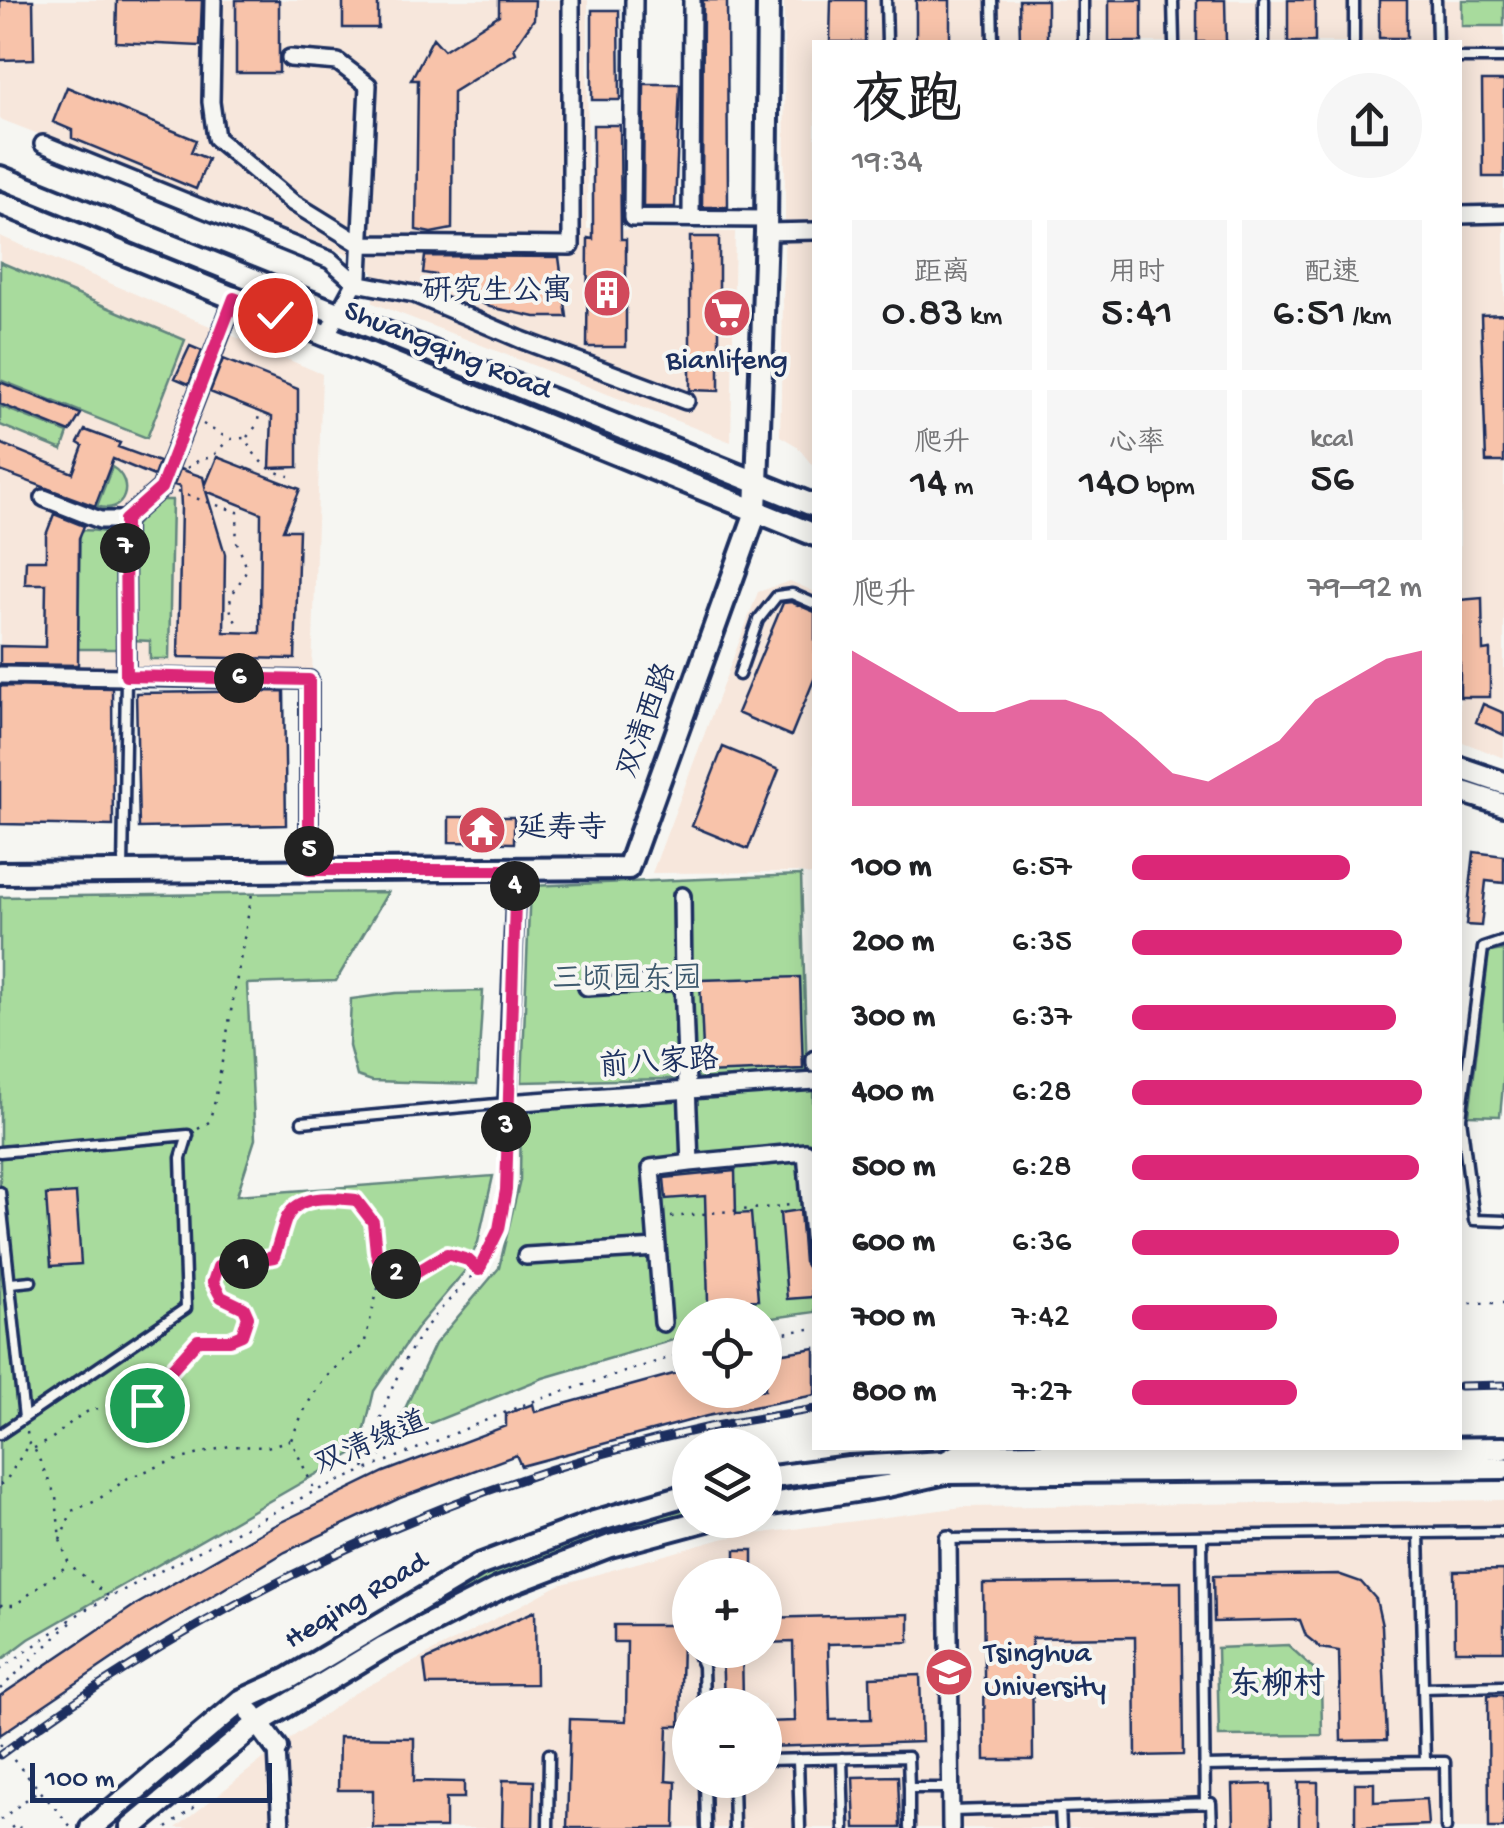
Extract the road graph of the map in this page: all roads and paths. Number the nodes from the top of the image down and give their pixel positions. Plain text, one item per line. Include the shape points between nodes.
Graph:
1 (213, 0) edge
2 (571, 0) edge
3 (634, 0) edge
4 (692, 0) edge
5 (768, 0) edge
6 (886, 0) edge
7 (992, 0) edge
8 (1083, 0) edge
9 (1173, 0) edge
10 (1264, 0) edge
11 (1354, 0) edge
12 (1436, 0) edge
13 (887, 40) edge
14 (993, 40) edge
15 (1083, 40) edge
16 (1174, 40) edge
17 (1264, 40) edge
18 (1354, 40) edge
19 (1437, 40) edge
20 (290, 58) dead end
21 (1462, 58) edge
22 (1504, 58) edge
23 (42, 144) dead end
24 (0, 177) edge
25 (0, 203) edge
26 (1504, 214) edge
27 (1462, 215) edge
28 (691, 218) junction
29 (766, 225) junction
30 (812, 231) edge
31 (360, 244) junction
32 (356, 283) junction
33 (234, 298) junction
34 (338, 314) junction
35 (326, 336) junction
36 (686, 401) dead end
37 (259, 415) dead end
38 (187, 420) junction
39 (245, 438) junction
40 (229, 439) junction
41 (170, 462) junction
42 (290, 476) dead end
43 (757, 482) junction
44 (161, 488) junction
45 (44, 498) dead end
46 (812, 505) edge
47 (756, 512) junction
48 (125, 520) junction
49 (812, 534) edge
50 (812, 603) edge
51 (239, 627) dead end
52 (0, 674) edge
53 (739, 675) dead end
54 (126, 676) junction
55 (1462, 769) edge
56 (1504, 783) edge
57 (1462, 793) edge
58 (1504, 805) edge
59 (309, 870) junction
60 (516, 870) junction
61 (124, 872) junction
62 (0, 873) edge
63 (253, 887) dead end
64 (682, 896) dead end
65 (1504, 941) edge
66 (683, 981) junction
67 (587, 987) dead end
68 (812, 1081) edge
69 (686, 1090) junction
70 (506, 1103) junction
71 (1462, 1110) edge
72 (302, 1122) dead end
73 (1462, 1126) edge
74 (188, 1136) junction
75 (0, 1152) edge
76 (690, 1164) junction
77 (0, 1192) edge
78 (810, 1203) junction
79 (654, 1219) junction
80 (1504, 1221) edge
81 (812, 1222) edge
82 (657, 1248) junction
83 (526, 1256) dead end
84 (479, 1270) junction
85 (382, 1272) junction
86 (31, 1281) dead end
87 (213, 1282) junction
88 (10, 1283) junction
89 (186, 1286) junction
90 (1462, 1303) edge
91 (1504, 1303) edge
92 (663, 1323) dead end
93 (812, 1328) edge
94 (782, 1333) edge
95 (672, 1357) edge
96 (24, 1418) junction
97 (0, 1434) edge
98 (291, 1440) junction
99 (29, 1444) junction
100 (34, 1448) junction
101 (370, 1448) junction
102 (1504, 1448) edge
103 (1462, 1449) edge
104 (1348, 1450) edge
105 (387, 1459) junction
106 (1504, 1468) edge
107 (363, 1469) junction
108 (782, 1476) edge
109 (0, 1485) edge
110 (315, 1491) junction
111 (672, 1499) edge
112 (782, 1502) edge
113 (672, 1530) edge
114 (1504, 1532) edge
115 (1419, 1533) junction
116 (1202, 1536) junction
117 (948, 1539) joint
118 (60, 1540) junction
119 (69, 1564) junction
120 (109, 1597) junction
121 (0, 1606) edge
122 (84, 1611) junction
123 (0, 1670) edge
124 (1504, 1686) edge
125 (1422, 1688) junction
126 (0, 1690) edge
127 (242, 1700) junction
128 (258, 1722) junction
129 (0, 1744) edge
130 (277, 1748) joint
131 (549, 1754) dead end
132 (842, 1758) junction
133 (782, 1759) edge
134 (798, 1759) junction
135 (1425, 1762) junction
136 (1204, 1766) junction
137 (909, 1788) junction
138 (951, 1788) junction
139 (40, 1789) junction
140 (705, 1798) edge
141 (733, 1798) edge
142 (1205, 1804) junction
143 (196, 1806) dead end
144 (1060, 1808) junction
145 (951, 1810) junction
146 (0, 1820) edge
147 (19, 1826) edge
148 (12, 1828) edge
149 (72, 1828) edge
150 (91, 1828) edge
151 (131, 1828) edge
152 (167, 1828) edge
153 (282, 1828) edge
154 (548, 1828) edge
155 (706, 1828) edge
156 (734, 1828) edge
157 (800, 1828) edge
158 (844, 1828) edge
159 (909, 1828) edge
160 (951, 1828) edge
161 (1061, 1828) edge
162 (1212, 1828) edge
163 (1446, 1828) edge

1 - 31 street via 216,138 292,202
2 - 31 street via 570,246
3 - 28 street via 632,218
4 - 28 street
5 - 29 main road
6 - 13 lane
7 - 14 lane
8 - 15 lane
9 - 16 lane
10 - 17 lane
11 - 18 lane
12 - 19 lane
20 - 31 street via 338,62 368,85
21 - 22 lane
23 - 32 street via 330,260
24 - 34 main road, Shuangqing Road
25 - 33 main road, Shuangqing Road
26 - 27 street
28 - 29 street
29 - 30 street
29 - 43 main road
31 - 32 street
32 - 34 street
32 - 36 street via 414,294
33 - 35 main road, Shuangqing Road
33 - 38 street
34 - 35 street
34 - 43 main road, Shuangqing Road
35 - 47 main road, Shuangqing Road
37 - 39 path
38 - 40 path
38 - 41 street
39 - 40 path
39 - 42 path via 258,461
40 - 41 path via 192,467
41 - 44 street
43 - 46 main road, Shuangqing Road
43 - 47 main road
44 - 48 street
44 - 51 path via 238,512 236,540 247,568 228,610
45 - 48 street via 100,520
47 - 49 main road, Shuangqing Road
47 - 60 main road, 双清西路 via 628,868
48 - 54 street
50 - 53 lane via 777,596 758,620
52 - 54 street
54 - 59 street via 309,680
54 - 61 lane
55 - 56 main road
57 - 58 main road
59 - 60 main road, 双清西路
59 - 61 main road, 双清西路
60 - 70 street
61 - 62 main road, 双清西路
63 - 74 path via 215,1101 209,1122
64 - 66 street
65 - 71 lane via 1483,948
66 - 67 street
66 - 69 street
68 - 69 street, 前八家路
69 - 70 street, 前八家路
69 - 76 street
70 - 72 lane
70 - 84 path via 506,1190 499,1229
73 - 80 lane via 1474,1220
74 - 75 lane
74 - 89 lane via 181,1158
76 - 78 street via 806,1152
76 - 79 street via 651,1168
77 - 88 lane
78 - 79 path
78 - 81 street
79 - 82 street
82 - 83 street
82 - 92 street
84 - 85 path via 447,1254 414,1274
84 - 101 path via 426,1327 390,1388
85 - 87 path via 373,1222 356,1200 323,1196 287,1216 274,1257 218,1267
85 - 98 path via 364,1345 319,1383
86 - 88 lane
87 - 89 path
87 - 100 path via 221,1297 244,1308 242,1335 198,1340 147,1405 91,1410
88 - 96 lane
89 - 96 lane via 186,1308
90 - 91 path
93 - 94 path
95 - 105 path, 双清绿道 via 528,1402
96 - 97 lane
96 - 99 path
98 - 110 path
98 - 118 path via 229,1446 128,1478 72,1511
99 - 100 path
99 - 109 path
100 - 118 path via 56,1497
101 - 105 path
101 - 107 path
102 - 103 main road
104 - 108 main road via 958,1455 945,1462
105 - 107 path, 双清绿道
106 - 112 main road via 945,1473
107 - 110 path, 双清绿道
110 - 120 path, 双清绿道
111 - 127 main road, Heqing Road via 479,1565
113 - 128 main road, Heqing Road via 500,1588
114 - 115 lane
115 - 116 lane
115 - 125 lane
116 - 117 lane
116 - 136 lane
117 - 138 street
118 - 119 path
119 - 120 path
119 - 121 path via 15,1605
120 - 122 path, 双清绿道
122 - 123 path
122 - 126 path
124 - 125 lane
125 - 135 lane
127 - 128 main road
127 - 150 main road, Heqing Road
128 - 130 main road
128 - 151 main road, Heqing Road
129 - 139 path, bridge
130 - 153 street
131 - 154 lane
132 - 134 lane
132 - 137 lane via 908,1757
132 - 158 lane
133 - 134 lane
134 - 157 lane
135 - 136 lane
135 - 163 lane via 1444,1762
136 - 142 lane
137 - 138 lane
137 - 159 lane
138 - 145 street
139 - 146 path
139 - 149 path, bridge
140 - 155 lane
141 - 156 lane
142 - 144 lane
142 - 162 lane via 1211,1803
143 - 152 path
144 - 145 lane
144 - 161 lane
145 - 160 street
147 - 148 path

